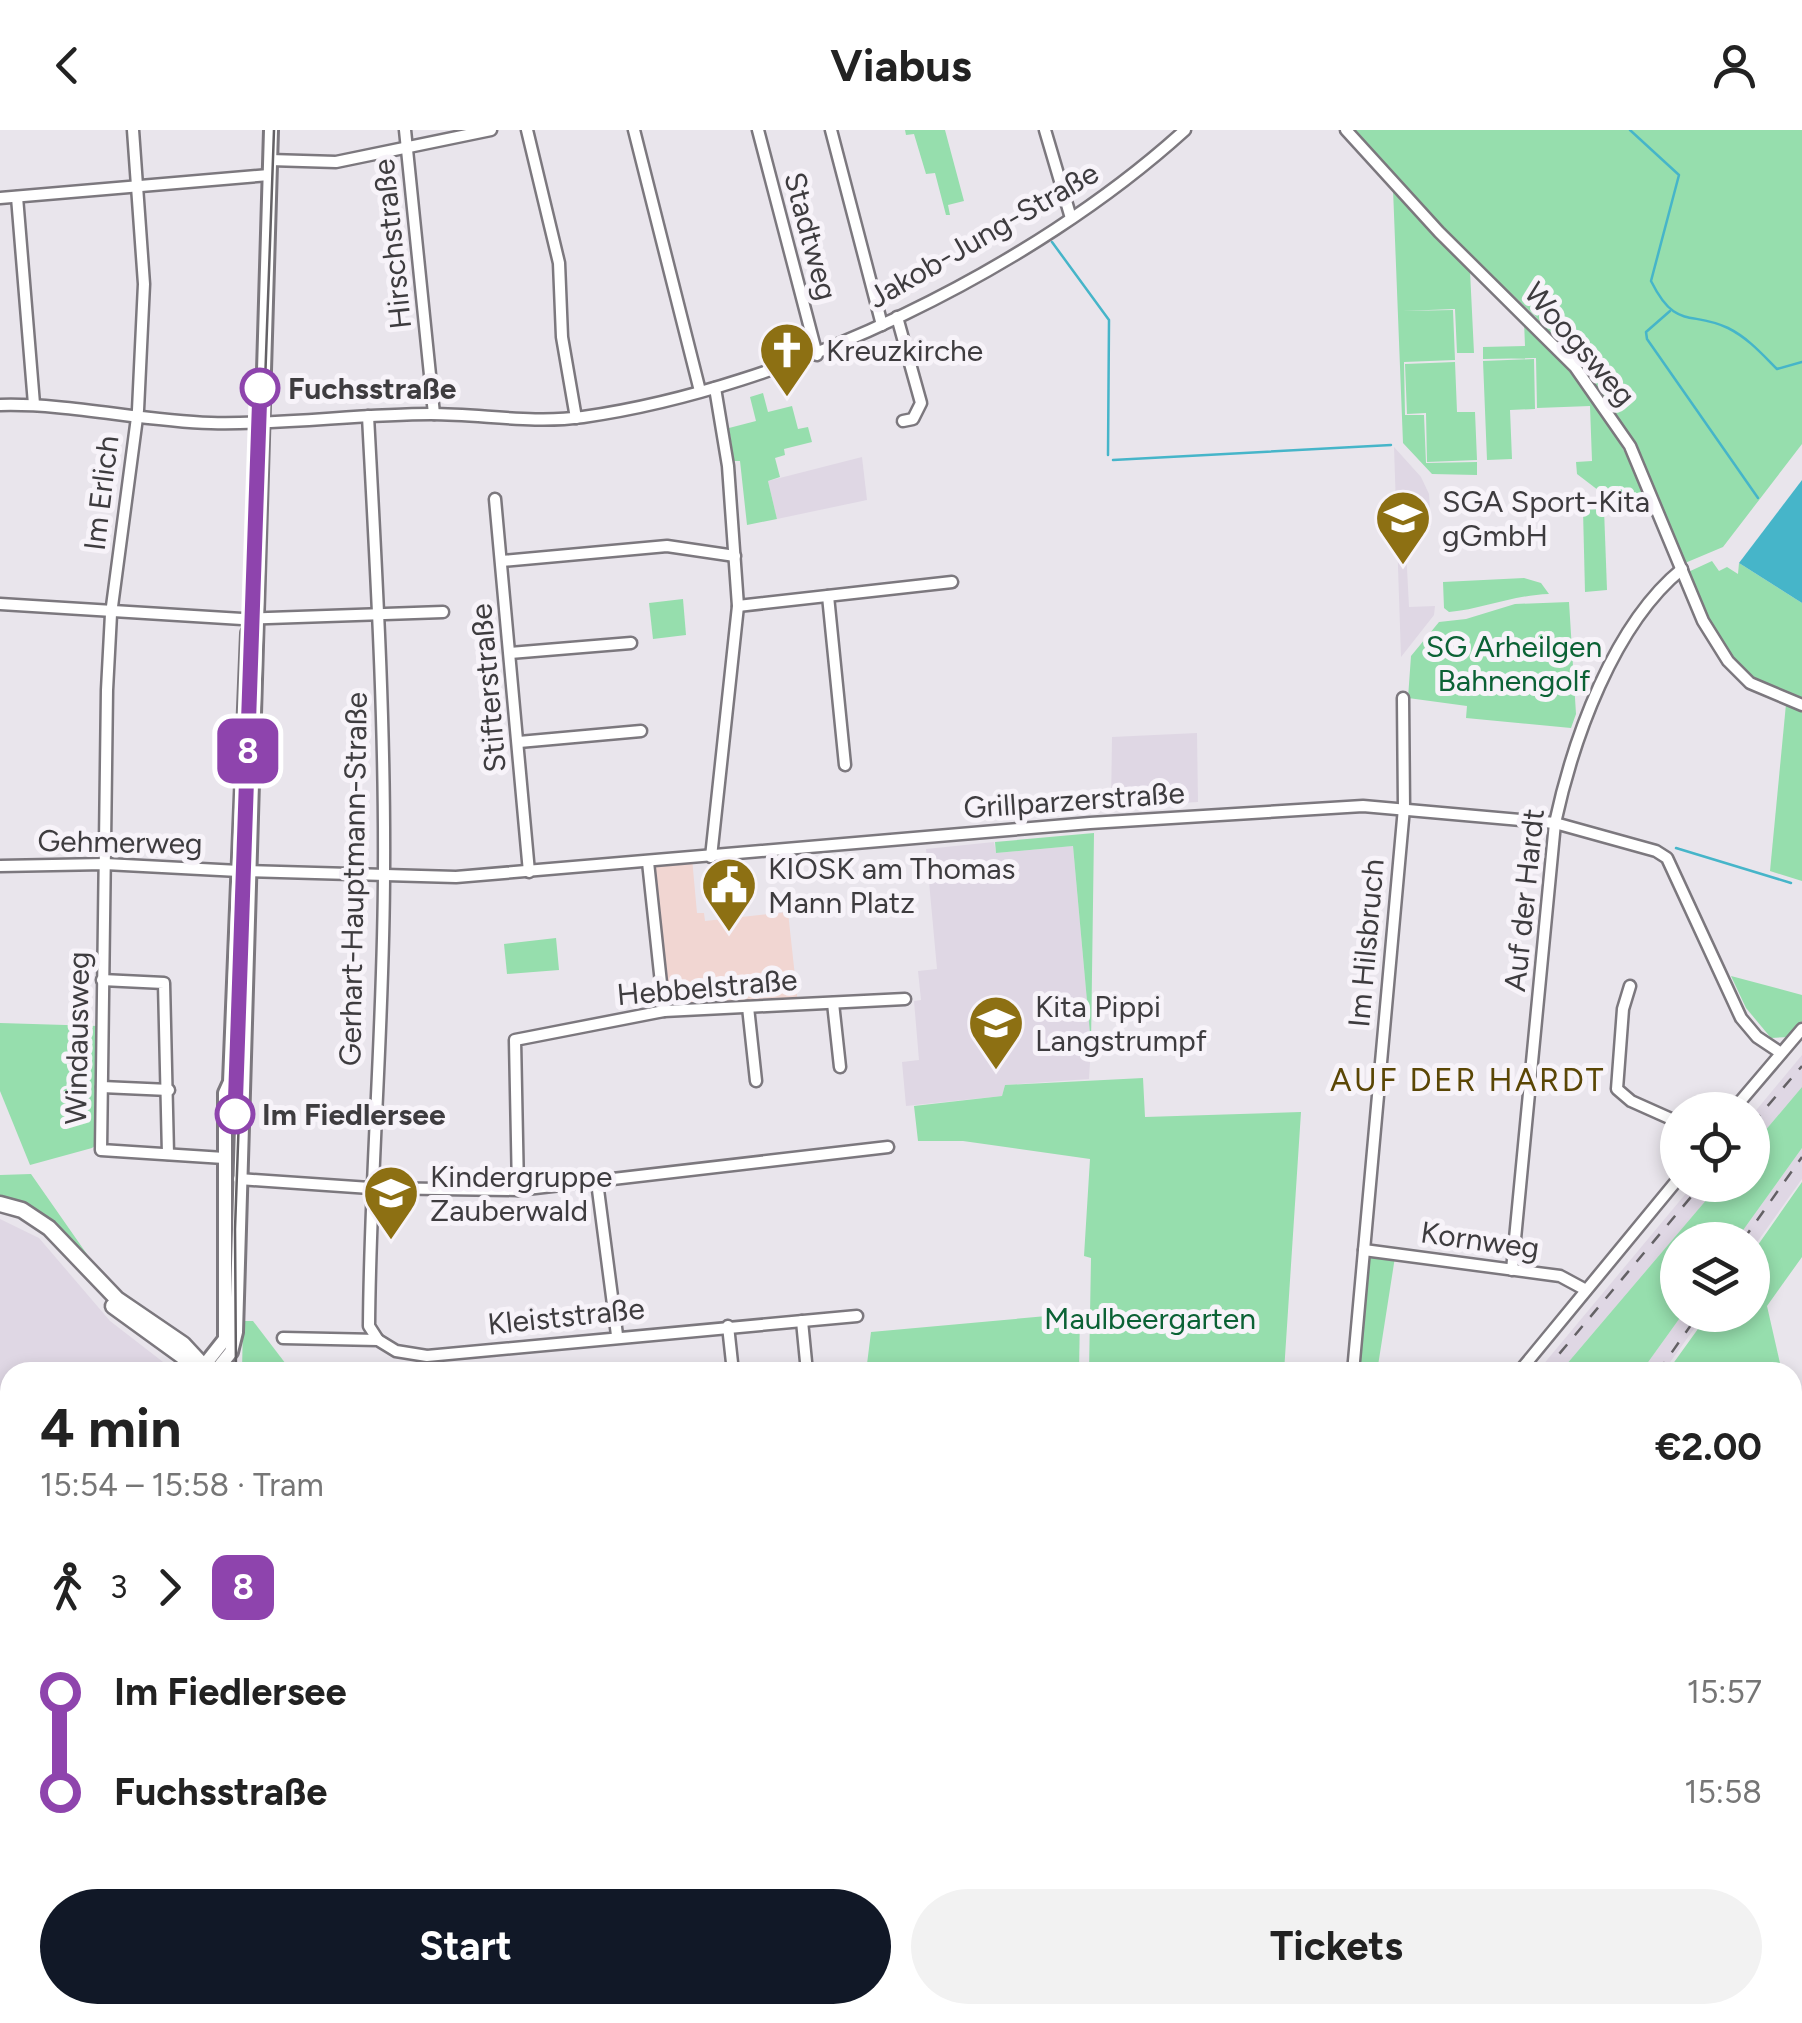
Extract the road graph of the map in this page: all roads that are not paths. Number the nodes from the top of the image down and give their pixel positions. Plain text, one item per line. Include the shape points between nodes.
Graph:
1 (133, 130) edge
2 (271, 130) edge
3 (405, 130) edge
4 (491, 130) edge
5 (527, 130) edge
6 (634, 130) edge
7 (758, 130) edge
8 (831, 130) edge
9 (1045, 130) edge
10 (1184, 130) edge
11 (1346, 130) edge
12 (408, 150) junction
13 (270, 168) junction
14 (139, 186) junction
15 (17, 197) junction
16 (0, 198) edge
17 (1070, 218) junction
18 (897, 317) junction
19 (882, 324) junction
20 (816, 355) junction
21 (714, 388) junction
22 (700, 392) junction
23 (34, 404) junction
24 (0, 405) edge
25 (434, 414) junction
26 (368, 416) junction
27 (136, 418) junction
28 (576, 418) junction
29 (261, 422) junction
30 (903, 422) dead end
31 (495, 499) dead end
32 (735, 556) junction
33 (502, 561) junction
34 (1682, 569) junction
35 (952, 582) dead end
36 (828, 596) junction
37 (0, 604) edge
38 (738, 606) junction
39 (442, 612) dead end
40 (112, 614) junction
41 (378, 616) junction
42 (255, 619) junction
43 (631, 643) dead end
44 (510, 653) junction
45 (1404, 698) dead end
46 (1802, 706) edge
47 (641, 731) dead end
48 (518, 742) junction
49 (845, 766) dead end
50 (1404, 808) junction
51 (1555, 823) junction
52 (711, 857) junction
53 (648, 862) junction
54 (106, 864) junction
55 (0, 866) edge
56 (244, 871) junction
57 (529, 872) junction
58 (384, 875) junction
59 (102, 980) junction
60 (1630, 986) dead end
61 (906, 999) dead end
62 (833, 1003) junction
63 (748, 1007) junction
64 (664, 1011) junction
65 (1802, 1029) edge
66 (1781, 1053) junction
67 (840, 1067) dead end
68 (756, 1081) dead end
69 (102, 1087) junction
70 (169, 1090) junction
71 (1749, 1092) edge
72 (1660, 1114) edge
73 (888, 1148) dead end
74 (168, 1154) junction
75 (224, 1158) junction
76 (232, 1178) junction
77 (597, 1182) junction
78 (370, 1188) junction
79 (518, 1190) junction
80 (1660, 1200) edge
81 (0, 1204) edge
82 (1364, 1250) junction
83 (1512, 1270) junction
84 (1586, 1290) junction
85 (856, 1316) dead end
86 (802, 1321) junction
87 (728, 1326) junction
88 (617, 1335) junction
89 (283, 1338) dead end
90 (378, 1340) junction
91 (191, 1362) edge
92 (211, 1362) edge
93 (732, 1362) edge
94 (807, 1362) edge
95 (1354, 1362) edge
96 (1527, 1362) edge

1 - 14 street, Im Erlich
2 - 13 street
3 - 12 street, Hirschstraße
4 - 12 street
5 - 28 street via 559,262 562,338
6 - 22 street
7 - 20 street, Stadtweg
8 - 19 street
9 - 17 street
10 - 17 street, Jakob-Jung-Straße
11 - 34 street, Woogsweg via 1535,323 1611,414
12 - 13 street
12 - 25 street, Hirschstraße
13 - 14 street
13 - 29 street
14 - 15 street
14 - 27 street, Im Erlich via 144,284
15 - 16 street
15 - 23 street
17 - 18 street, Jakob-Jung-Straße
18 - 19 street, Jakob-Jung-Straße
18 - 30 street via 921,403
19 - 20 street, Jakob-Jung-Straße
20 - 21 street, Jakob-Jung-Straße
21 - 22 street, Jakob-Jung-Straße
21 - 32 street
22 - 28 street, Jakob-Jung-Straße
23 - 24 street
23 - 27 street
25 - 26 street, Jakob-Jung-Straße
25 - 28 street, Jakob-Jung-Straße
26 - 29 street, Jakob-Jung-Straße
26 - 41 street, Gerhart-Hauptmann-Straße
27 - 29 street
27 - 40 street, Im Erlich
29 - 42 street
31 - 33 street, Stifterstraße
32 - 33 street via 667,546
32 - 38 street
33 - 44 street, Stifterstraße
34 - 46 street, Woogsweg via 1702,621 1737,672
34 - 51 street, Auf der Hardt via 1601,681 1574,742
35 - 36 street
36 - 38 street
36 - 49 street
37 - 40 street
38 - 52 street
39 - 41 street
40 - 42 street
40 - 54 street, Im Erlich
41 - 42 street
41 - 58 street, Gerhart-Hauptmann-Straße
42 - 56 street
43 - 44 street
44 - 48 street, Stifterstraße
45 - 50 street, Im Hilsbruch
47 - 48 street
48 - 57 street, Stifterstraße
50 - 51 street, Grillparzerstraße
50 - 52 street, Grillparzerstraße via 1090,823
50 - 82 street, Im Hilsbruch
51 - 66 street, Grillparzerstraße via 1667,858 1741,1018
51 - 83 street, Auf der Hardt
52 - 53 street, Grillparzerstraße
53 - 57 street, Grillparzerstraße
53 - 64 street
54 - 55 street, Gehmerweg
54 - 56 street, Gehmerweg
54 - 59 street, Windausweg
56 - 58 street, Grillparzerstraße
56 - 75 street
56 - 76 street
57 - 58 street, Grillparzerstraße
58 - 78 street, Gerhart-Hauptmann-Straße
59 - 69 street, Windausweg
59 - 70 street via 164,983
60 - 72 street via 1622,1009 1617,1088
61 - 62 street, Hebbelstraße
62 - 63 street, Hebbelstraße
62 - 67 street
63 - 64 street, Hebbelstraße
63 - 68 street
64 - 79 street, Hebbelstraße via 515,1040
65 - 66 street
66 - 71 street
69 - 70 street
69 - 74 street, Windausweg via 101,1150
70 - 74 street
73 - 77 street
74 - 75 street, Windausweg
75 - 76 street
76 - 78 street
76 - 92 street via 226,1339
77 - 79 street
77 - 88 street
78 - 79 street
78 - 90 street, Gerhart-Hauptmann-Straße via 369,1326
80 - 84 street
81 - 91 main road via 35,1217 114,1307
82 - 83 street, Kornweg
82 - 95 street, Im Hilsbruch
83 - 84 street, Kornweg via 1570,1279
84 - 96 street
85 - 86 street, Kleiststraße
86 - 87 street, Kleiststraße
86 - 94 street
87 - 88 street, Kleiststraße
87 - 93 street
88 - 90 street, Kleiststraße via 427,1356
89 - 90 street, Kleiststraße

